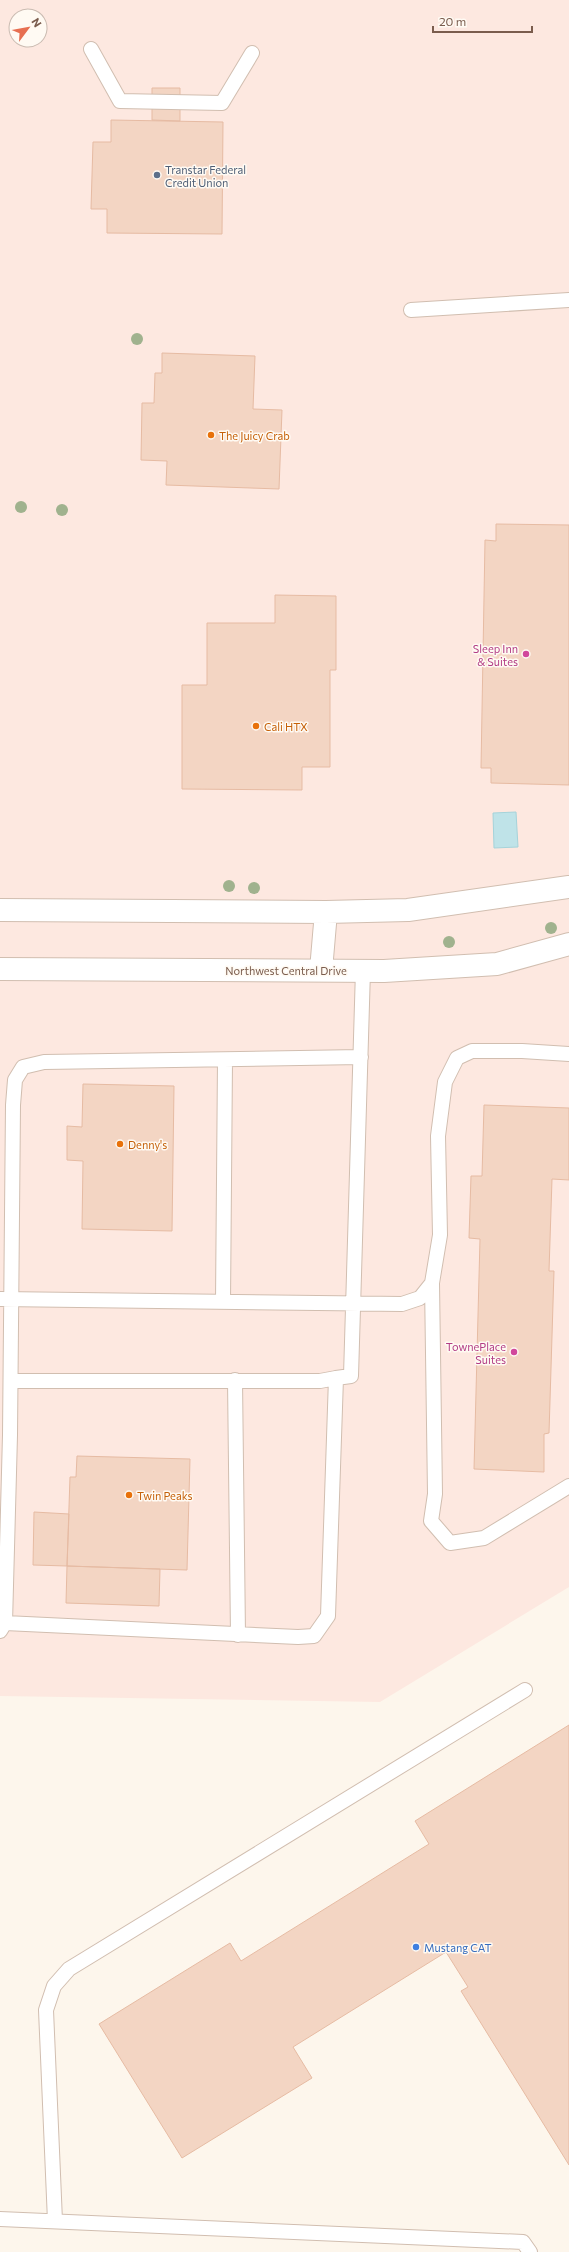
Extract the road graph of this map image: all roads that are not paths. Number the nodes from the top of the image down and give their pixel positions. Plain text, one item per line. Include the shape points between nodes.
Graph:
1 (91, 49) dead end
2 (252, 53) dead end
3 (569, 300) edge
4 (411, 310) dead end
5 (569, 887) edge
6 (0, 910) edge
7 (326, 912) junction
8 (569, 944) edge
9 (0, 969) edge
10 (321, 970) junction
11 (363, 970) junction
12 (569, 1054) edge
13 (361, 1057) junction
14 (224, 1060) junction
15 (432, 1283) junction
16 (6, 1299) edge
17 (223, 1302) junction
18 (354, 1304) junction
19 (336, 1378) junction
20 (235, 1380) junction
21 (11, 1381) junction
22 (569, 1486) edge
23 (2, 1627) edge
24 (238, 1635) junction
25 (525, 1690) dead end
26 (0, 2219) edge
27 (55, 2222) junction
28 (530, 2252) edge

1 - 2 lane via 120,102 222,103
3 - 4 lane
5 - 7 street via 408,910
6 - 7 street
7 - 10 street
8 - 11 street, Northwest Central Drive via 497,964
9 - 10 street, Northwest Central Drive
10 - 11 street, Northwest Central Drive
11 - 13 lane
12 - 15 lane via 472,1051 457,1058 444,1082 438,1136 440,1235
13 - 14 lane
13 - 18 lane
14 - 16 lane via 44,1062 24,1068 15,1080 12,1105
14 - 17 lane
15 - 18 lane via 420,1298 402,1304
15 - 22 lane via 435,1494 431,1521 450,1544 484,1538
16 - 17 lane
16 - 21 lane
17 - 18 lane
18 - 19 lane via 351,1376
19 - 20 lane via 320,1381
19 - 24 lane via 328,1616 314,1636
20 - 21 lane
20 - 24 lane
21 - 23 lane
23 - 24 lane
25 - 27 lane via 69,1969 54,1986 46,2010
26 - 27 lane
27 - 28 lane via 523,2242

